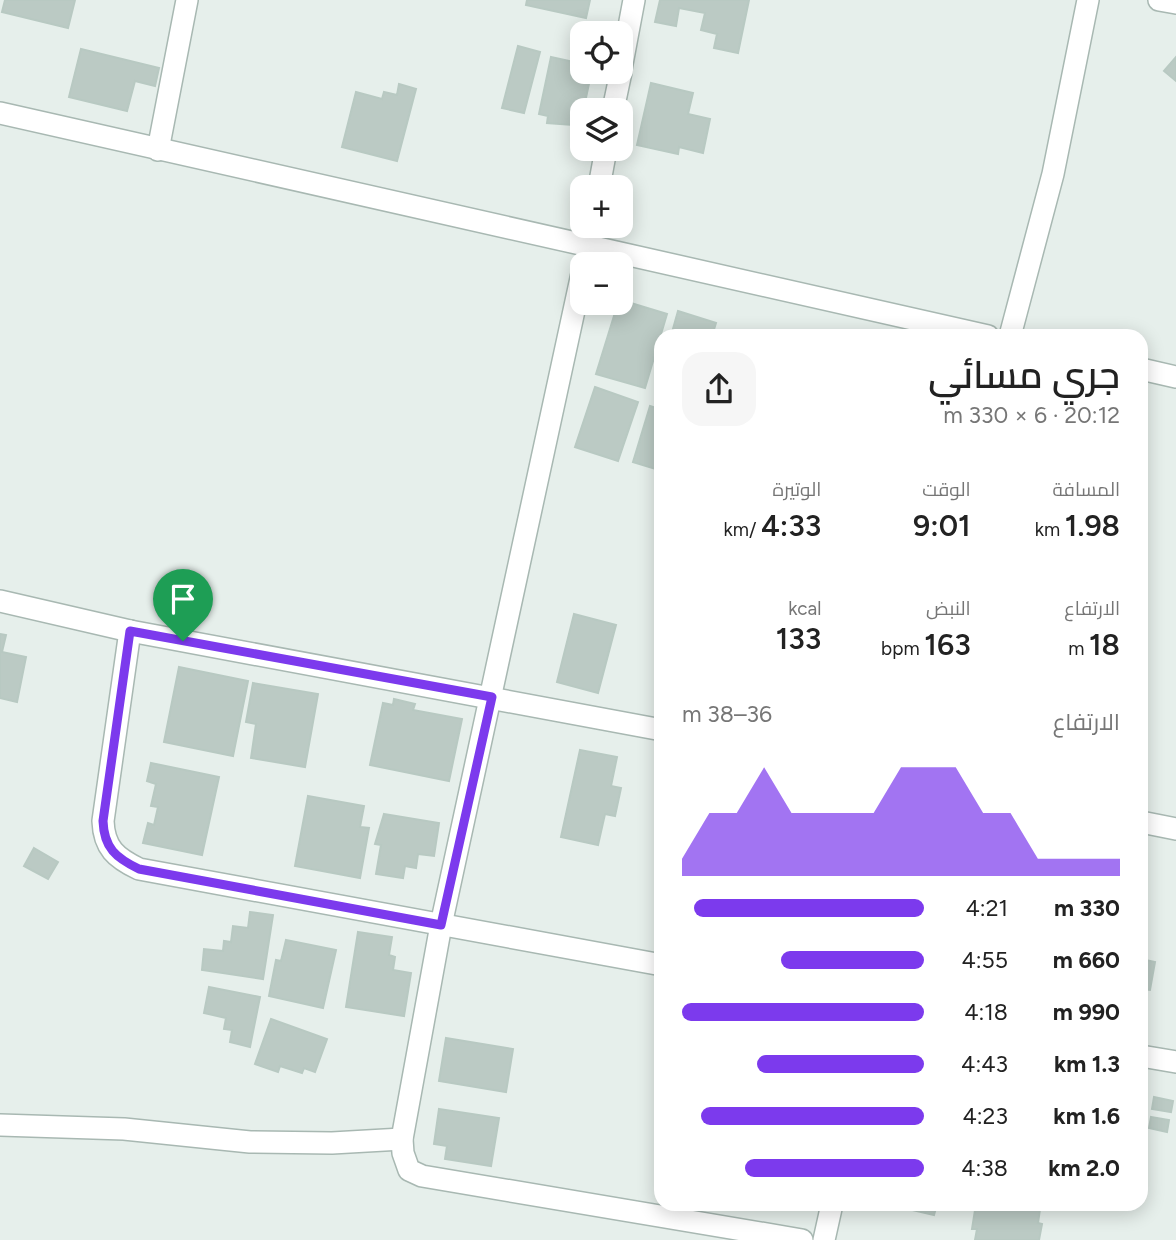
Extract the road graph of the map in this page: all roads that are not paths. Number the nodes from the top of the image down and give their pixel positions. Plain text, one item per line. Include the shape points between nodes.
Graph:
1 (187, 0) edge
2 (634, 0) edge
3 (1088, 0) edge
4 (1159, 0) edge
5 (1176, 4) edge
6 (630, 21) edge
7 (0, 113) edge
8 (158, 150) junction
9 (586, 251) edge
10 (955, 329) edge
11 (1012, 329) edge
12 (1148, 371) edge
13 (1176, 377) edge
14 (0, 601) edge
15 (130, 631) junction
16 (492, 697) junction
17 (654, 728) edge
18 (1148, 823) edge
19 (1176, 829) edge
20 (441, 925) junction
21 (654, 964) edge
22 (1148, 1057) edge
23 (1176, 1062) edge
24 (0, 1125) edge
25 (402, 1139) junction
26 (654, 1208) edge
27 (830, 1211) edge
28 (687, 1212) edge
29 (802, 1240) edge
30 (824, 1240) edge

1 - 8 street
2 - 6 street
3 - 11 street via 1053,174
4 - 5 street
7 - 8 street
8 - 9 street
9 - 10 street
9 - 16 street
12 - 13 street
14 - 15 street
15 - 16 street
15 - 20 street via 103,821 107,847 116,857 139,869
16 - 17 street
16 - 20 street
18 - 19 street
20 - 21 street
20 - 25 street
22 - 23 street
24 - 25 street via 124,1129 250,1142
25 - 26 street via 409,1170 422,1176
27 - 30 street
28 - 29 street

